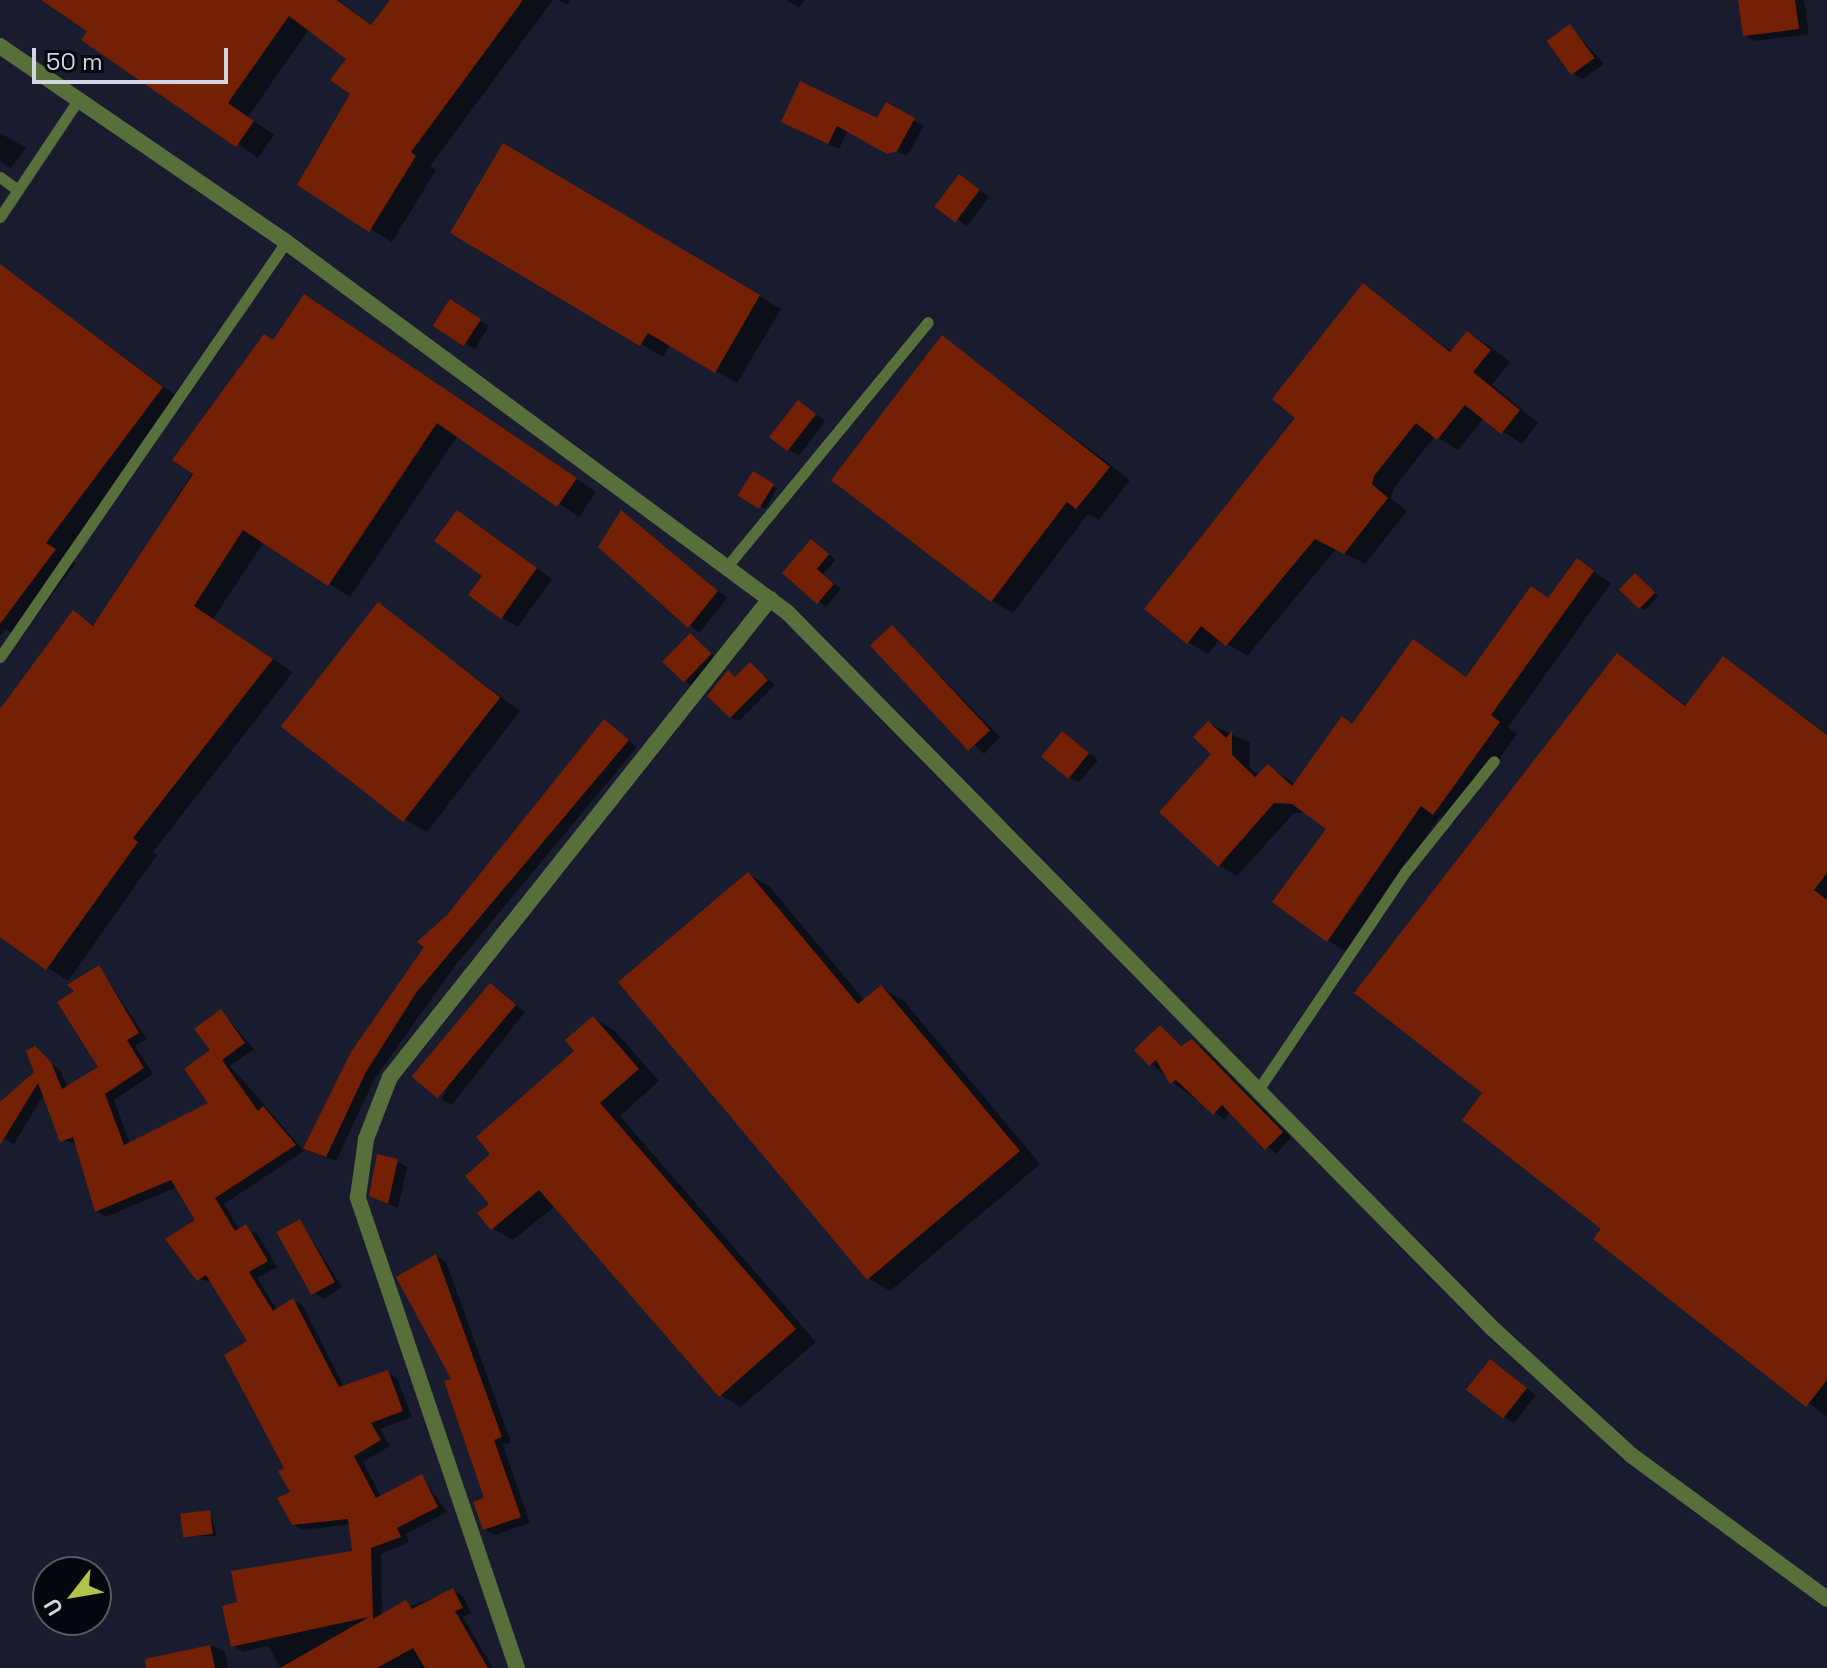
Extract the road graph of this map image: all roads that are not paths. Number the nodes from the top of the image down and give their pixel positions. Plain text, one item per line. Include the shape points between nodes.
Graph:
1 (0, 46) edge
2 (78, 100) junction
3 (0, 177) edge
4 (18, 190) junction
5 (0, 217) edge
6 (286, 242) junction
7 (928, 322) dead end
8 (729, 564) junction
9 (770, 599) junction
10 (0, 657) edge
11 (1494, 761) dead end
12 (1260, 1087) junction
13 (1827, 1599) edge
14 (517, 1668) edge

1 - 2 street
2 - 4 lane
2 - 6 street
3 - 4 lane
4 - 5 lane
6 - 8 street
6 - 10 lane
7 - 8 lane
8 - 9 street
9 - 12 street
9 - 14 street via 390,1077 366,1139 358,1197
11 - 12 lane via 1405,872
12 - 13 street via 1491,1327 1631,1455

